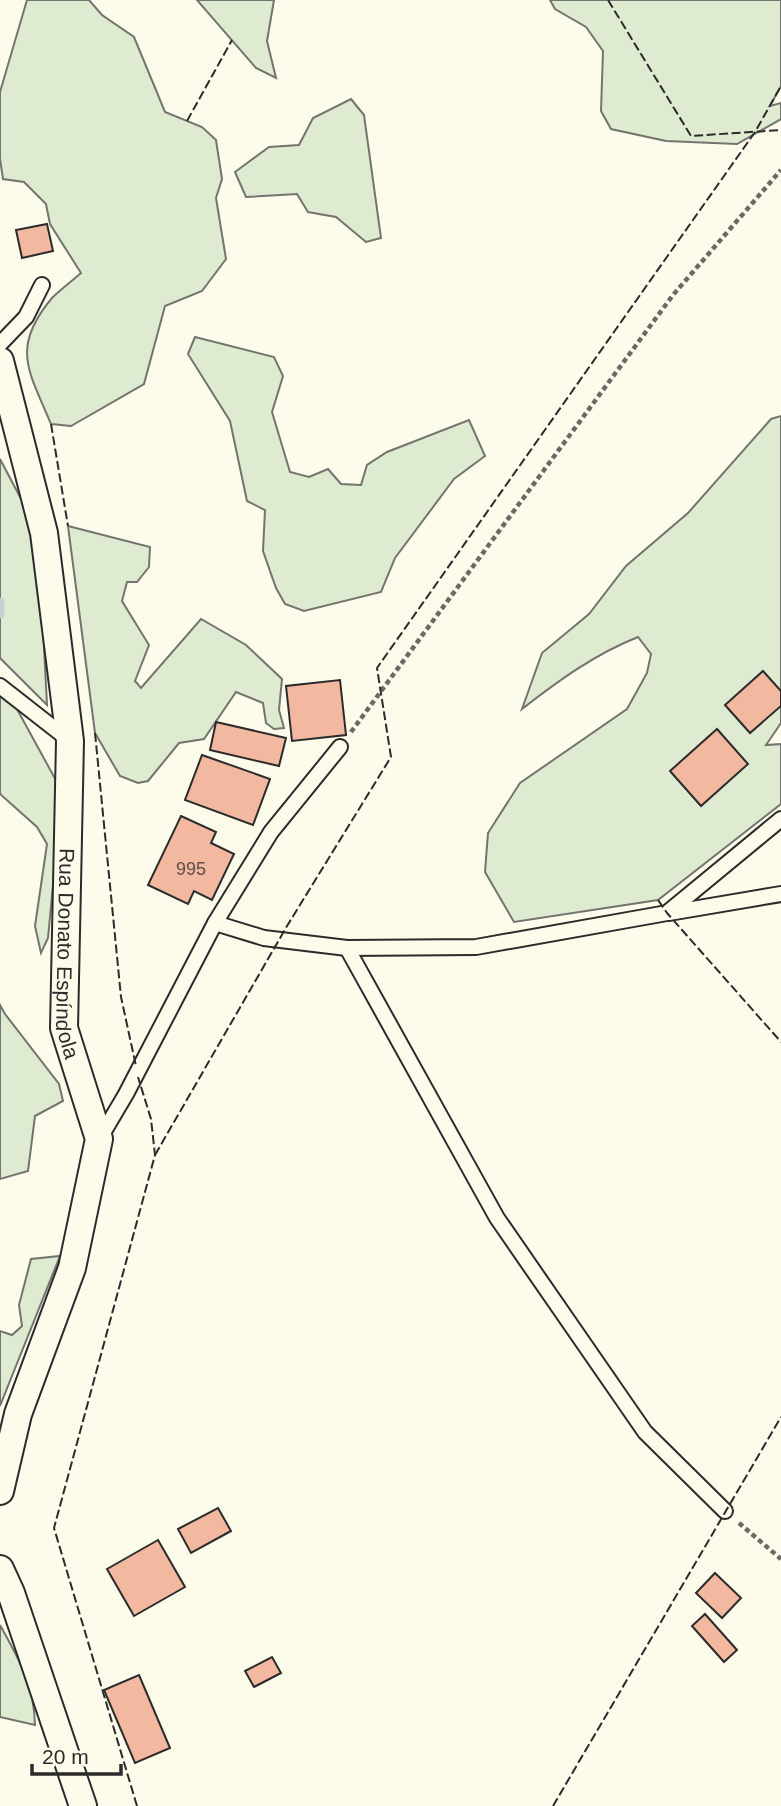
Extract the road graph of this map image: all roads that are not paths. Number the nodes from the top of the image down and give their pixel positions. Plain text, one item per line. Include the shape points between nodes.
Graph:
1 (42, 285) dead end
2 (0, 344) edge
3 (0, 361) edge
4 (0, 686) edge
5 (70, 741) junction
6 (340, 747) road end
7 (781, 819) edge
8 (781, 894) edge
9 (667, 913) junction
10 (215, 923) junction
11 (347, 948) junction
12 (99, 1139) junction
13 (0, 1491) edge
14 (725, 1511) road end
15 (0, 1569) edge
16 (83, 1806) edge

1 - 2 lane via 26,317
3 - 5 street, Rua Donato Espíndola via 44,533
4 - 5 lane
5 - 12 street, Rua Donato Espíndola via 64,1028
6 - 10 lane via 271,832
7 - 9 lane
8 - 9 lane
9 - 11 lane via 475,947
10 - 11 lane via 264,938
10 - 12 lane
11 - 14 lane via 497,1218 645,1432
12 - 13 street, Rua Donato Espíndola via 72,1268 18,1414
15 - 16 street

